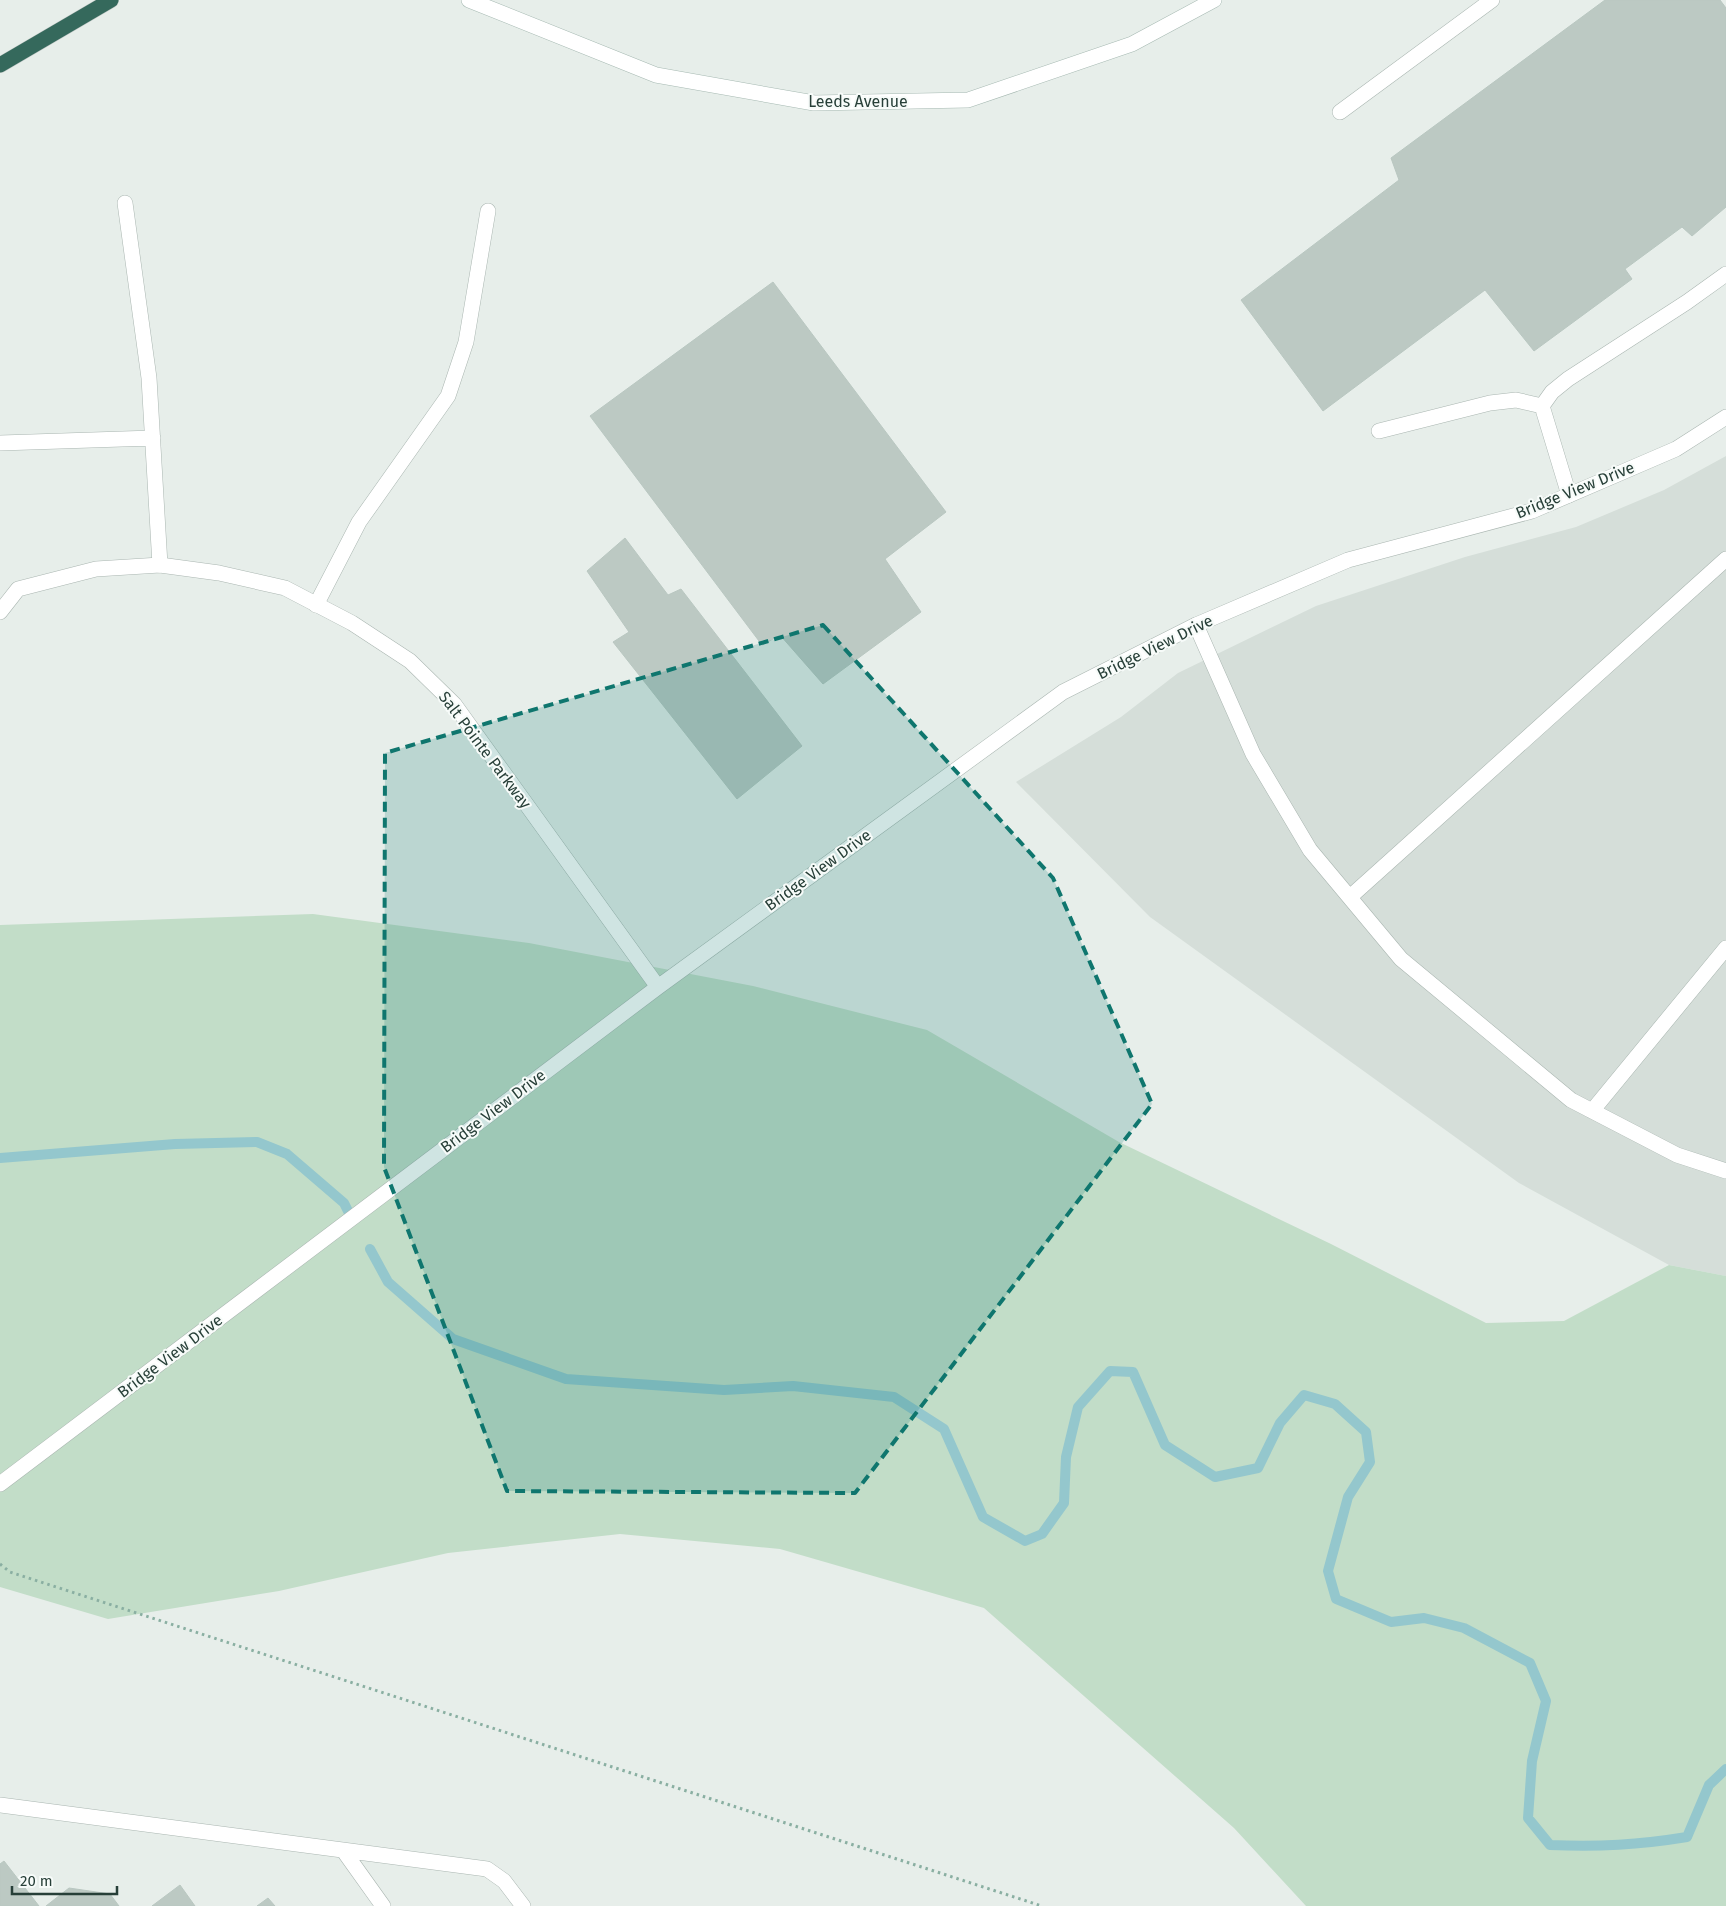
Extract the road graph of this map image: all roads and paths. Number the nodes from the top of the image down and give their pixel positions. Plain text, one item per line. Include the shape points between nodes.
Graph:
1 (111, 0) edge
2 (469, 0) edge
3 (1214, 0) edge
4 (1492, 0) edge
5 (0, 65) edge
6 (1340, 112) dead end
7 (125, 203) dead end
8 (488, 211) dead end
9 (1726, 274) edge
10 (1542, 406) junction
11 (1726, 417) edge
12 (1379, 431) dead end
13 (152, 438) junction
14 (0, 443) edge
15 (1569, 495) junction
16 (1726, 559) edge
17 (160, 565) junction
18 (316, 605) junction
19 (0, 612) edge
20 (1196, 625) junction
21 (1350, 898) junction
22 (1726, 948) edge
23 (658, 986) junction
24 (1592, 1111) junction
25 (1726, 1171) edge
26 (0, 1484) edge
27 (0, 1564) edge
28 (0, 1805) edge
29 (343, 1850) junction
30 (383, 1906) edge
31 (524, 1906) edge
32 (1042, 1906) edge

1 - 5 highway
2 - 3 street, Leeds Avenue via 656,76 814,103 968,100 1132,44
4 - 6 street
7 - 13 street via 149,378
8 - 18 street via 466,342 448,396 359,522
9 - 10 street via 1568,379 1552,392
10 - 12 street via 1516,400 1490,403
10 - 15 street
11 - 15 street, Bridge View Drive via 1676,449
13 - 14 street
13 - 17 street
15 - 20 street, Bridge View Drive via 1532,511 1348,560
16 - 21 street
17 - 18 street, Salt Pointe Parkway via 219,573 285,588
17 - 19 street, Salt Pointe Parkway via 96,569 18,589
18 - 23 street, Salt Pointe Parkway via 352,623 410,661 454,704
20 - 21 street via 1253,754 1310,850
20 - 23 street, Bridge View Drive via 1063,692
21 - 24 street via 1401,959 1571,1100
22 - 24 street
23 - 26 street, Bridge View Drive
24 - 25 street via 1677,1155
27 - 32 path via 10,1572
28 - 29 street
29 - 30 street
29 - 31 street via 487,1869 504,1881

